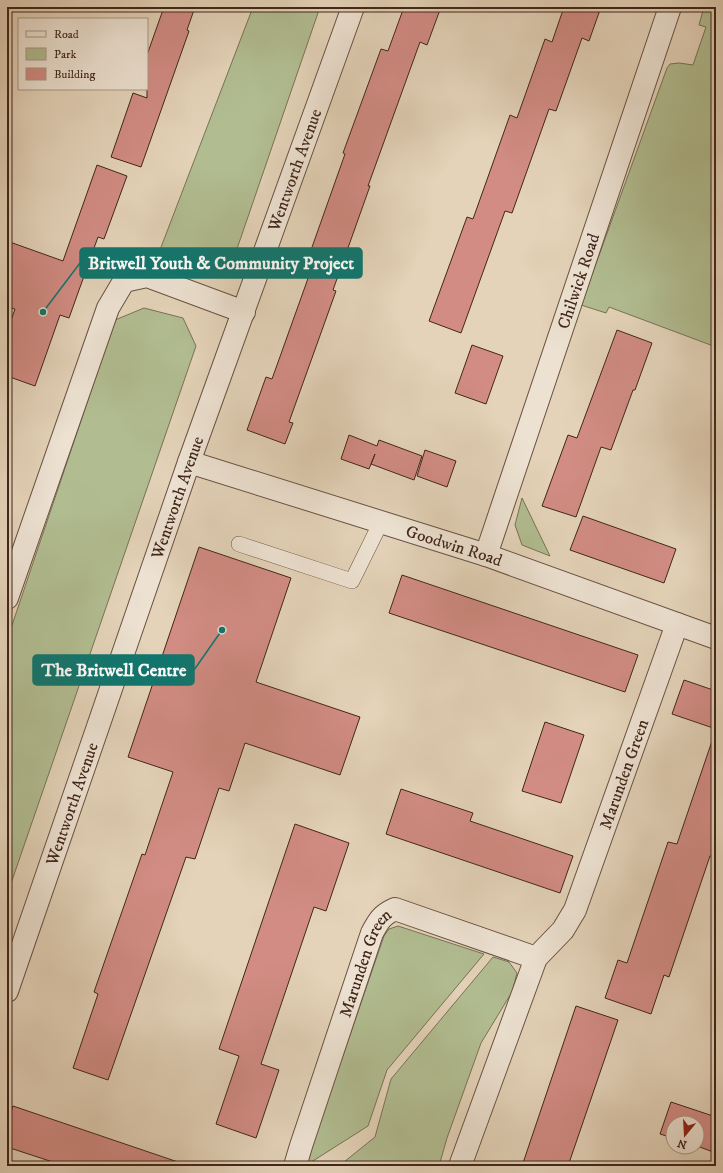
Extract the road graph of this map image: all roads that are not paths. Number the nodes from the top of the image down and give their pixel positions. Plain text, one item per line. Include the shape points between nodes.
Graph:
1 (353, 7) edge
2 (670, 7) edge
3 (244, 312) junction
4 (189, 462) junction
5 (381, 522) junction
6 (239, 544) dead end
7 (486, 555) junction
8 (7, 598) edge
9 (677, 624) junction
10 (716, 638) edge
11 (536, 958) junction
12 (7, 991) edge
13 (295, 1166) edge
14 (460, 1166) edge

1 - 3 street, Wentworth Avenue
2 - 7 street, Chilwick Road
3 - 4 street, Wentworth Avenue
3 - 8 street via 147,276 124,281 108,308
4 - 5 street, Goodwin Road
4 - 12 street, Wentworth Avenue
5 - 6 lane via 352,581
5 - 7 street, Goodwin Road
7 - 9 street, Goodwin Road
9 - 10 street, Goodwin Road
9 - 11 street, Marunden Green via 575,910 563,930
11 - 13 street, Marunden Green via 395,909 386,913 372,933
11 - 14 street, Marunden Green

